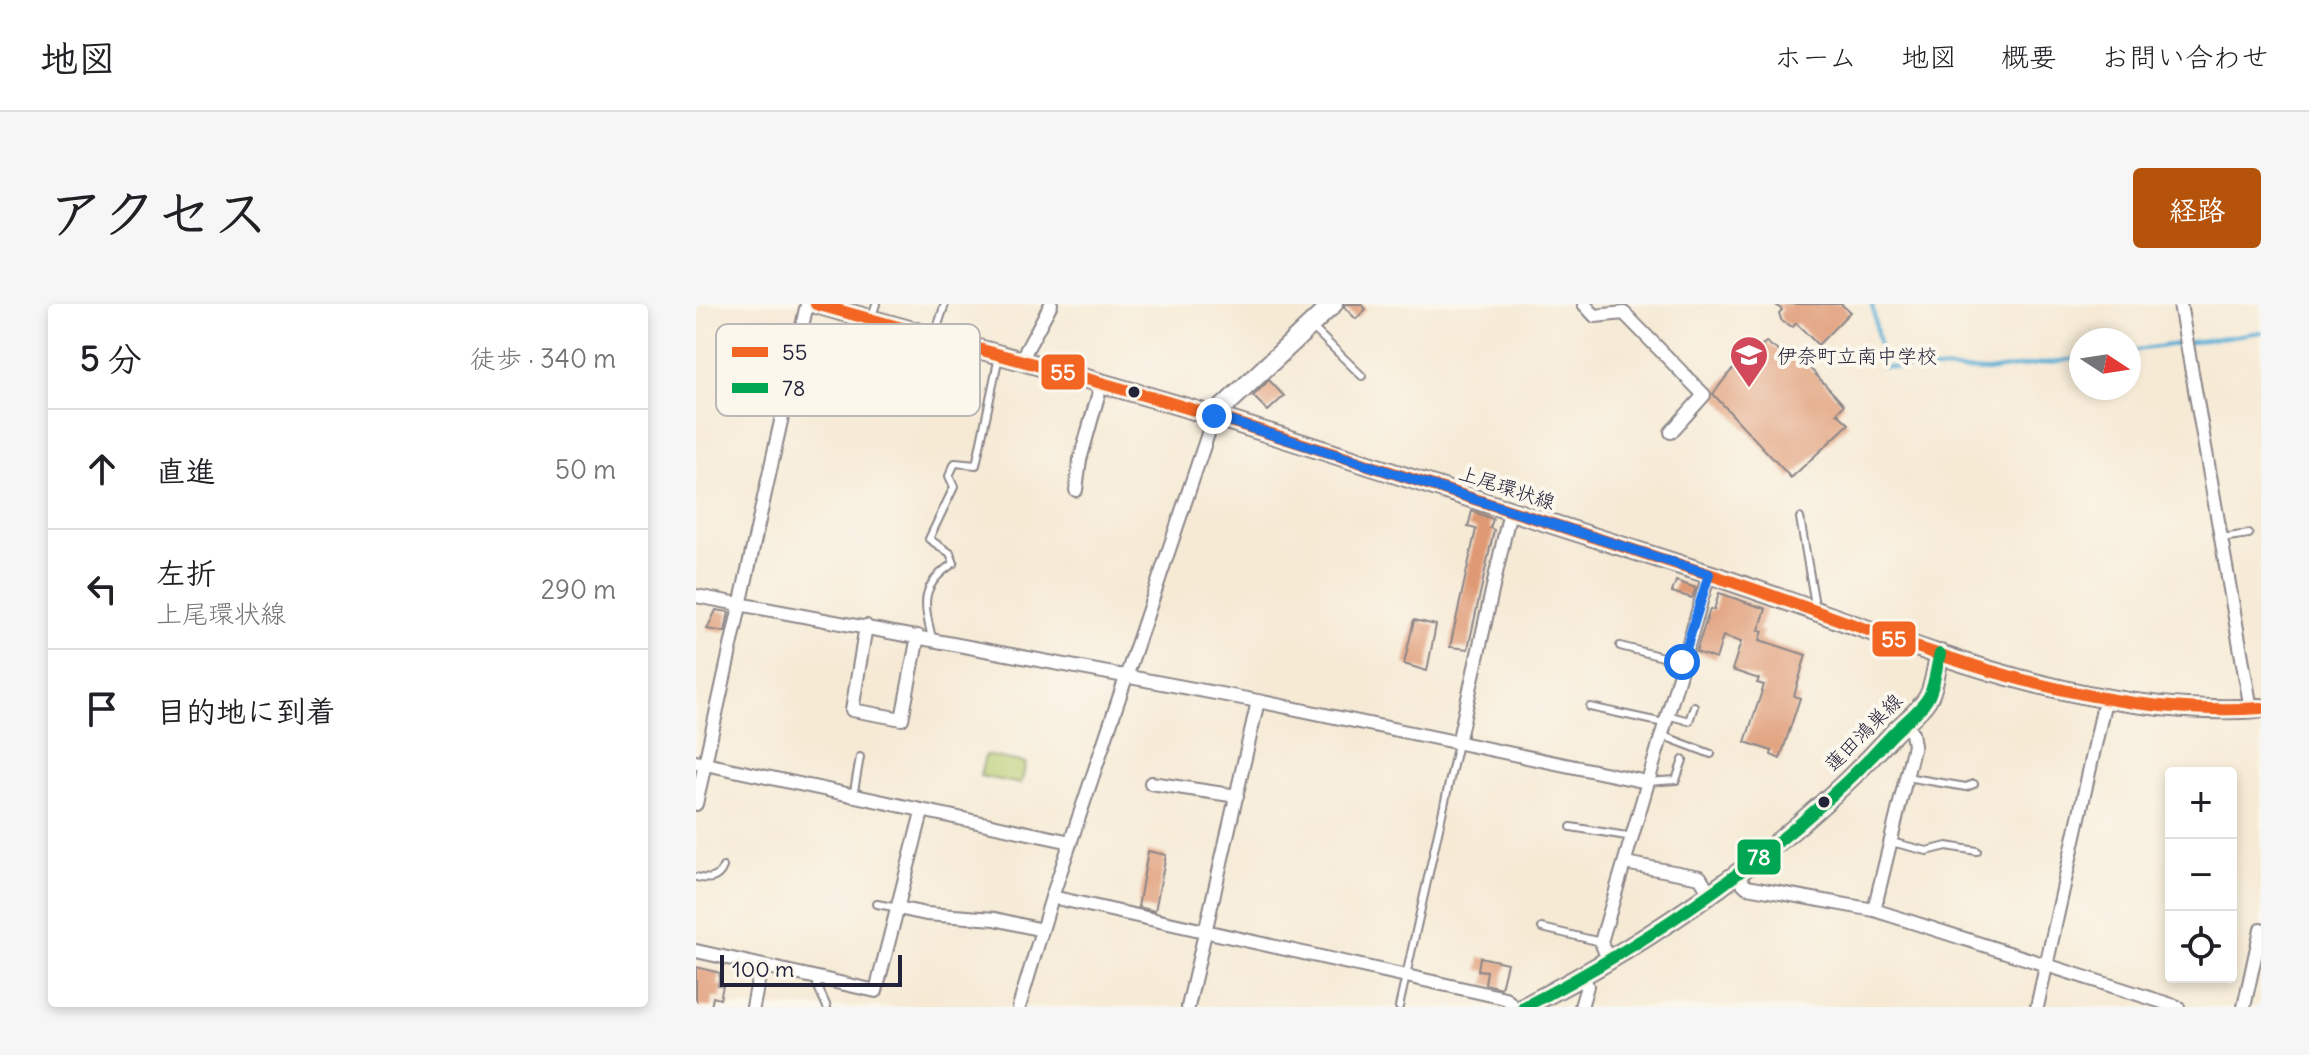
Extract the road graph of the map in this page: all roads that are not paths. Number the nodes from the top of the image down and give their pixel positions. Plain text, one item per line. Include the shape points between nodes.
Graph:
1 (807, 304) edge
2 (816, 304) edge
3 (945, 304) edge
4 (1051, 304) edge
5 (1333, 304) edge
6 (1584, 304) edge
7 (2180, 304) edge
8 (874, 312) edge
9 (803, 324) edge
10 (903, 324) edge
11 (938, 324) edge
12 (1311, 325) junction
13 (980, 350) edge
14 (999, 356) junction
15 (1020, 362) junction
16 (1362, 376) dead end
17 (1101, 385) junction
18 (782, 416) edge
19 (1214, 416) junction
20 (1671, 432) dead end
21 (1076, 490) dead end
22 (1510, 511) junction
23 (1800, 518) dead end
24 (2249, 534) dead end
25 (2221, 538) junction
26 (1709, 574) junction
27 (696, 596) edge
28 (740, 604) junction
29 (1816, 611) junction
30 (866, 626) junction
31 (918, 636) junction
32 (932, 638) junction
33 (1620, 646) dead end
34 (1940, 654) junction
35 (1682, 662) junction
36 (1127, 675) junction
37 (2105, 700) junction
38 (1258, 701) junction
39 (1694, 706) dead end
40 (1590, 707) dead end
41 (2256, 708) edge
42 (1904, 722) junction
43 (1664, 724) junction
44 (1458, 743) junction
45 (1711, 754) dead end
46 (860, 757) dead end
47 (1683, 760) dead end
48 (700, 764) edge
49 (1906, 777) junction
50 (1647, 782) junction
51 (1151, 783) dead end
52 (1974, 784) dead end
53 (1237, 796) junction
54 (853, 797) junction
55 (696, 804) edge
56 (922, 812) junction
57 (1571, 827) dead end
58 (1633, 837) junction
59 (1071, 842) junction
60 (1891, 842) junction
61 (1977, 851) dead end
62 (1625, 863) junction
63 (723, 867) dead end
64 (1734, 875) junction
65 (696, 877) edge
66 (1710, 893) junction
67 (1052, 897) junction
68 (877, 904) dead end
69 (898, 908) junction
70 (1874, 910) junction
71 (1542, 928) dead end
72 (2261, 929) edge
73 (1042, 930) junction
74 (1206, 930) junction
75 (1601, 942) junction
76 (696, 951) edge
77 (2257, 961) edge
78 (1609, 962) junction
79 (761, 966) junction
80 (2047, 966) junction
81 (1407, 977) junction
82 (1584, 977) junction
83 (818, 978) junction
84 (753, 1007) edge
85 (827, 1007) edge
86 (1019, 1007) edge
87 (1188, 1007) edge
88 (1399, 1007) edge
89 (1514, 1007) edge
90 (1524, 1007) edge
91 (1581, 1007) edge
92 (2037, 1007) edge
93 (2178, 1007) edge
94 (2244, 1007) edge

1 - 9 street
2 - 8 main road, 上尾環状線
3 - 11 lane
4 - 15 street
5 - 12 main road
6 - 20 street via 1595,316 1624,313 1704,395
7 - 25 street
8 - 10 main road, 上尾環状線
12 - 16 lane
12 - 19 main road
13 - 14 main road, 上尾環状線
14 - 15 main road, 上尾環状線
14 - 32 lane via 976,465 955,463 949,476 954,487 929,539 950,553 954,563 926,590
15 - 17 main road, 上尾環状線
17 - 19 main road, 上尾環状線
17 - 21 street
18 - 28 street
19 - 22 main road, 上尾環状線
19 - 36 street
22 - 26 main road, 上尾環状線
22 - 44 street
23 - 29 lane
24 - 25 lane
25 - 41 street
26 - 29 main road, 上尾環状線
26 - 35 street
27 - 28 street
28 - 30 street
28 - 48 street
29 - 34 main road, 上尾環状線
30 - 31 street
30 - 31 street via 852,710 902,719
31 - 32 street
32 - 36 street
33 - 35 lane
34 - 37 main road
34 - 42 main road, 蓮田鴻巣線 via 1928,697
35 - 43 street
36 - 38 street
36 - 59 street
37 - 41 main road via 2181,709
37 - 80 street
38 - 44 street
38 - 53 street
39 - 43 lane via 1689,721
40 - 43 lane
42 - 49 street via 1914,745
42 - 64 main road, 蓮田鴻巣線 via 1827,798
43 - 45 lane
43 - 50 street
44 - 50 street
44 - 81 lane
46 - 54 lane
47 - 50 lane via 1676,780
48 - 54 street
48 - 55 street
49 - 52 lane
49 - 60 street
50 - 58 street
51 - 53 street
53 - 74 street
54 - 56 street
56 - 59 street
56 - 69 street
57 - 58 lane
58 - 62 street
59 - 67 street
60 - 61 lane via 1927,851 1947,846
60 - 70 street
62 - 66 street via 1700,877
62 - 75 street
63 - 65 lane via 714,878
64 - 66 main road, 蓮田鴻巣線
64 - 70 street via 1747,887
66 - 78 main road, 蓮田鴻巣線
67 - 73 street
67 - 74 street
68 - 69 lane
69 - 73 street
69 - 83 street via 876,991
70 - 80 street
71 - 75 lane
72 - 77 street
73 - 86 street
74 - 81 street
74 - 87 street
75 - 78 street
76 - 79 street
77 - 94 street
78 - 82 main road, 蓮田鴻巣線
79 - 83 street
79 - 84 street
80 - 92 street
80 - 93 street
81 - 88 lane
81 - 89 street via 1505,998
82 - 90 main road, 蓮田鴻巣線
82 - 91 street
83 - 85 lane

